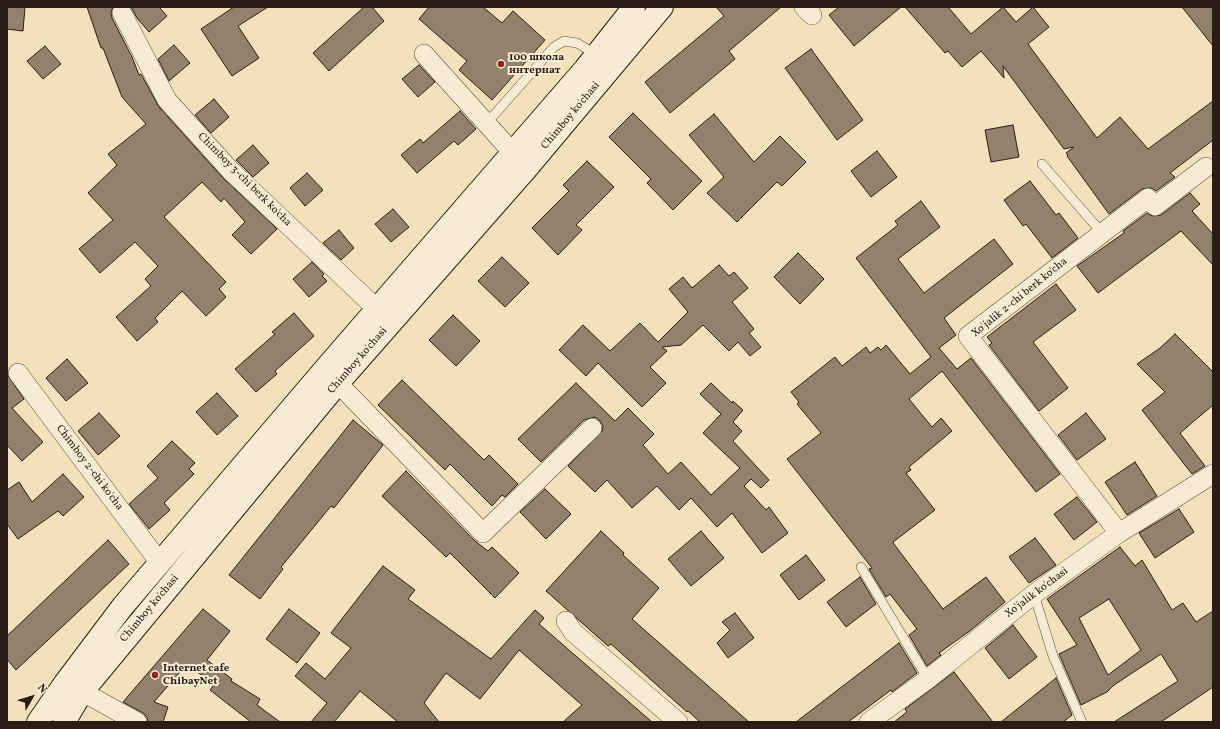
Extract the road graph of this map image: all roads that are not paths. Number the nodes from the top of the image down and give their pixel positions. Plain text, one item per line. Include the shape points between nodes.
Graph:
1 (634, 7) edge
2 (662, 7) edge
3 (122, 13) dead end
4 (424, 54) dead end
5 (597, 55) junction
6 (486, 124) junction
7 (520, 160) junction
8 (1042, 164) dead end
9 (1206, 167) dead end
10 (1102, 233) junction
11 (376, 309) junction
12 (18, 373) dead end
13 (331, 376) junction
14 (592, 428) dead end
15 (1213, 474) edge
16 (1119, 533) junction
17 (160, 563) junction
18 (861, 567) dead end
19 (1034, 594) junction
20 (566, 621) dead end
21 (928, 679) junction
22 (73, 687) junction
23 (38, 722) edge
24 (64, 722) edge
25 (137, 722) edge
26 (678, 722) edge
27 (869, 722) edge
28 (1082, 722) edge

1 - 5 main road, Chimboy ko'chasi
2 - 7 main road, Chimboy ko'chasi
3 - 11 street, Chimboy 3-chi berk ko'cha via 167,100 230,170
4 - 6 street
5 - 6 lane via 577,43 564,41 554,47
5 - 7 main road, Chimboy ko'chasi
6 - 7 street
7 - 11 main road, Chimboy ko'chasi
7 - 13 main road, Chimboy ko'chasi
8 - 10 lane
9 - 10 street, Xo'jalik 2-chi berk ko'cha via 1155,206 1148,198
10 - 16 street, Xo'jalik 2-chi berk ko'cha via 968,336
11 - 13 main road, Chimboy ko'chasi
12 - 17 street, Chimboy 2-chi ko'cha
13 - 14 street via 483,533
13 - 17 main road, Chimboy ko'chasi
13 - 22 main road, Chimboy ko'chasi
15 - 16 street, Xo'jalik ko'chasi
16 - 19 street, Xo'jalik ko'chasi
17 - 22 main road, Chimboy ko'chasi via 123,606
18 - 21 lane
19 - 21 street, Xo'jalik ko'chasi
19 - 28 lane via 1053,656
20 - 26 street via 573,632
21 - 27 street, Xo'jalik ko'chasi
22 - 23 main road, Chimboy ko'chasi
22 - 24 main road, Chimboy ko'chasi
22 - 25 street

